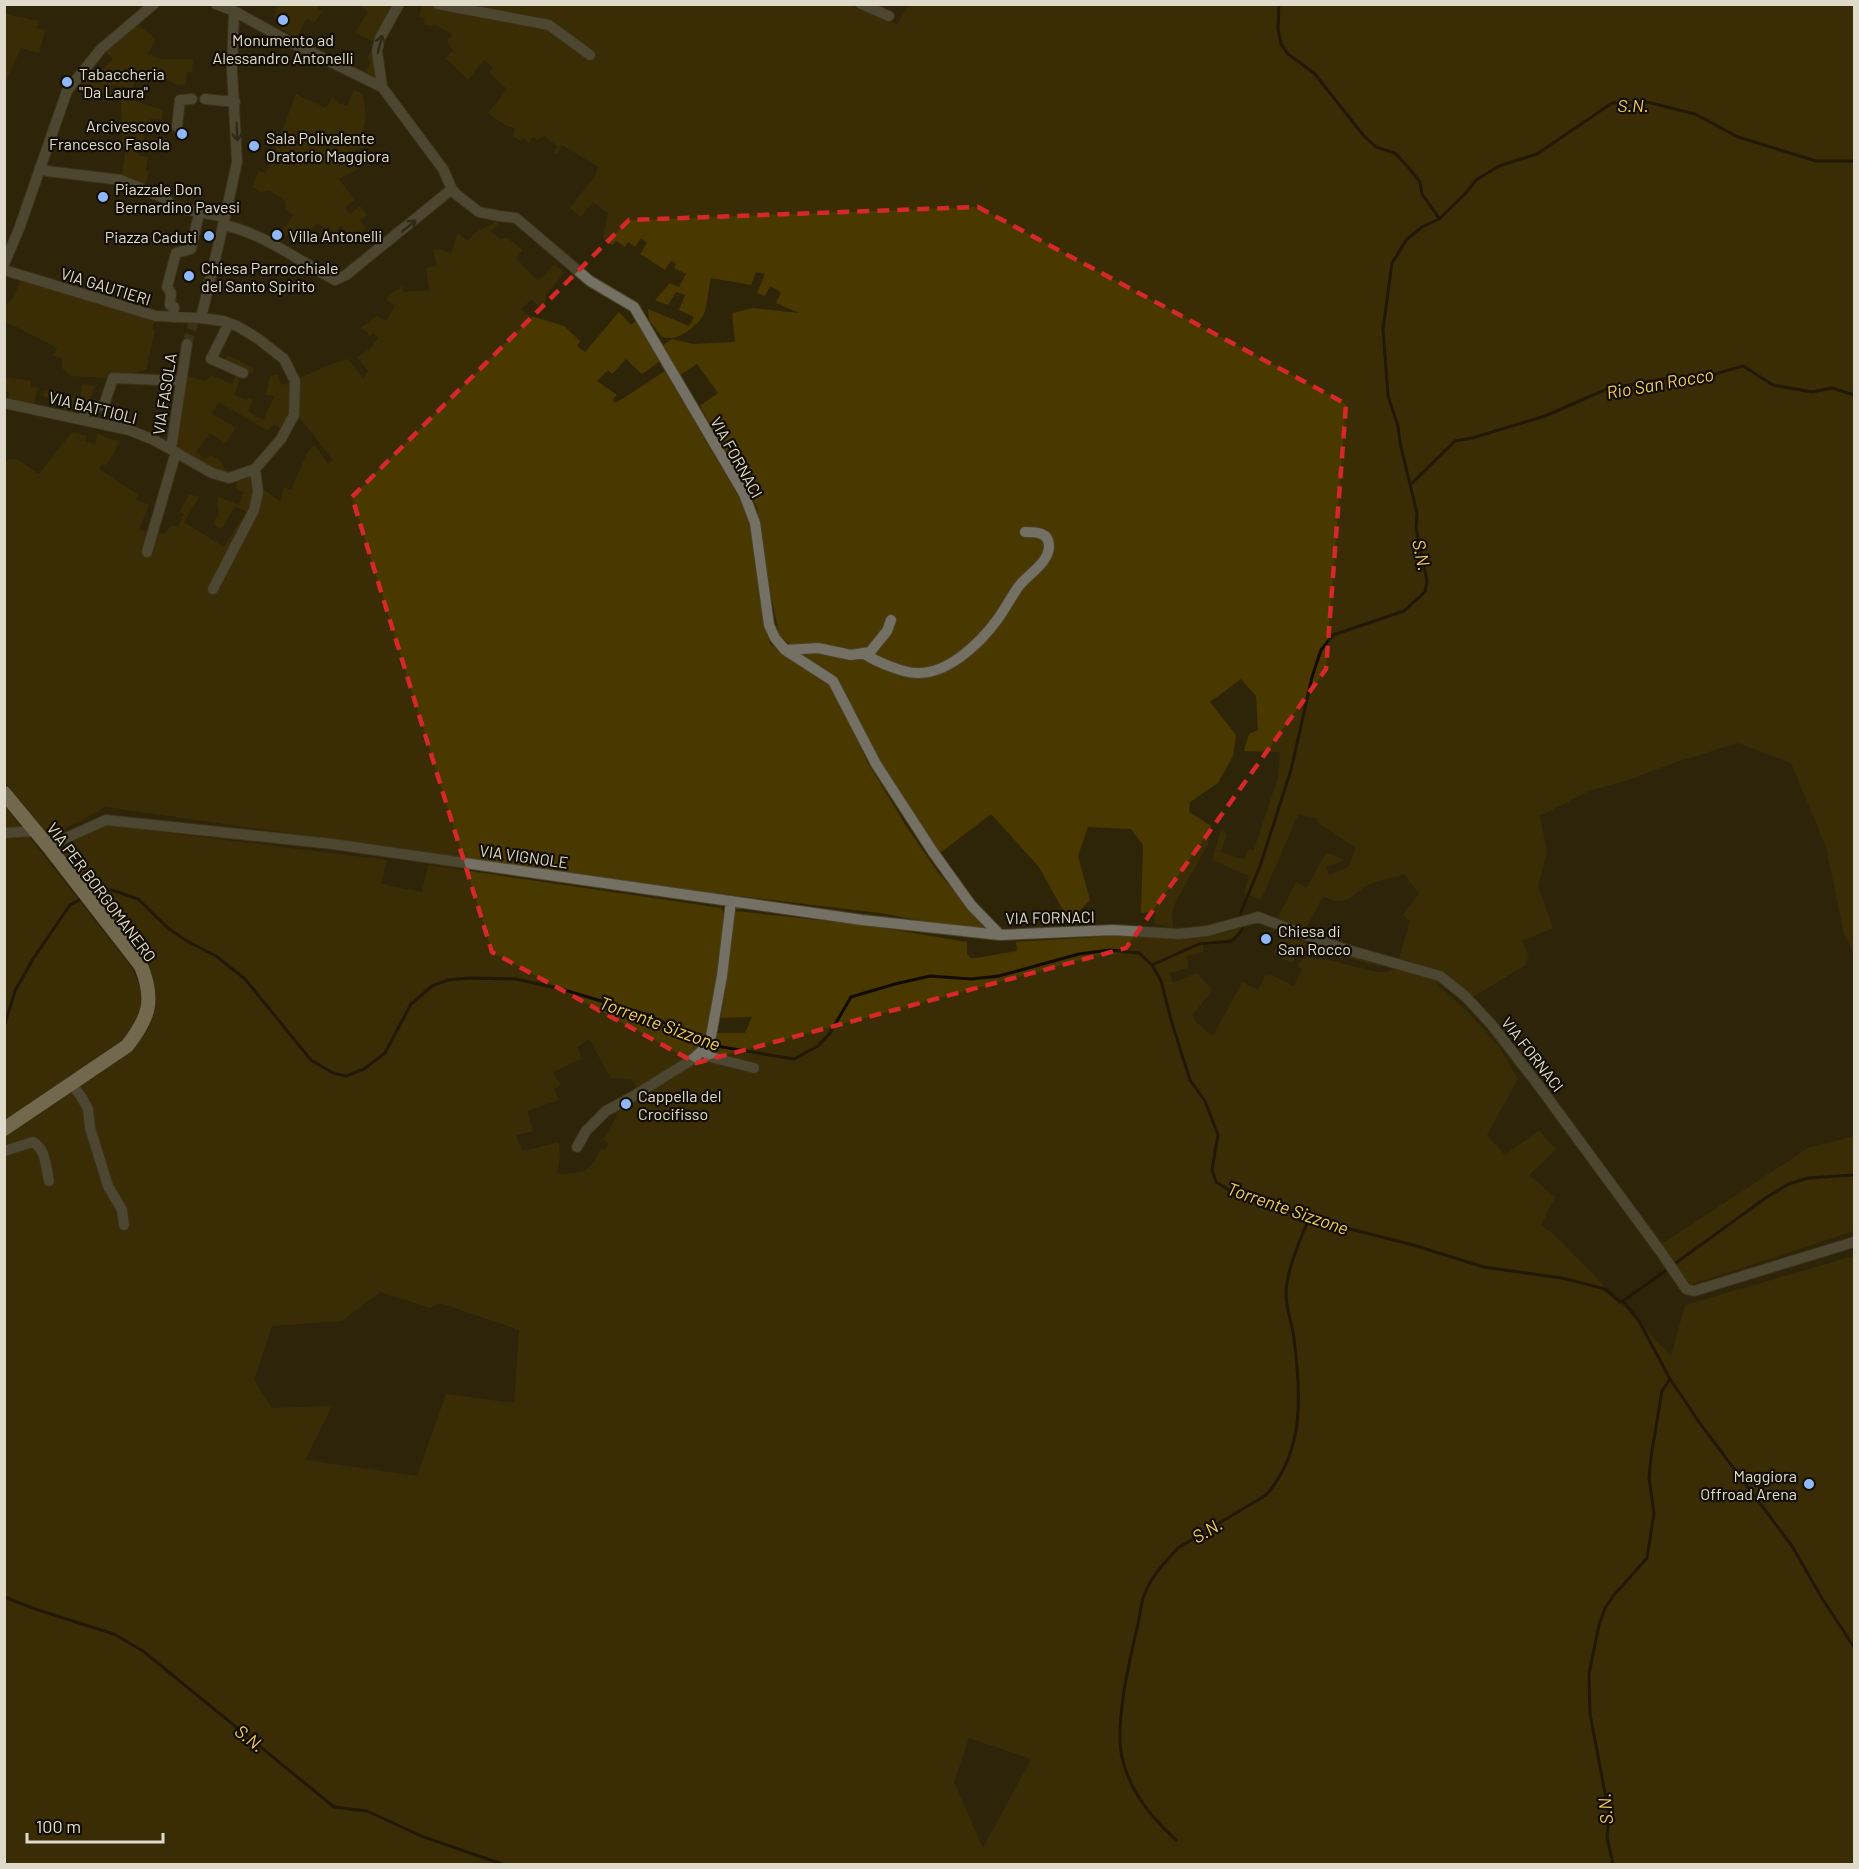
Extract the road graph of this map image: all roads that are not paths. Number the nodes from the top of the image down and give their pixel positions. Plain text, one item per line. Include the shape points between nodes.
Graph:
1 (154, 4) edge
2 (216, 4) edge
3 (399, 4) edge
4 (438, 4) edge
5 (861, 4) edge
6 (237, 8) edge
7 (889, 16) dead end
8 (590, 55) dead end
9 (382, 87) junction
10 (192, 99) dead end
11 (205, 99) dead end
12 (235, 102) junction
13 (177, 127) dead end
14 (40, 167) junction
15 (452, 189) junction
16 (199, 214) junction
17 (224, 221) junction
18 (4, 264) edge
19 (4, 270) edge
20 (173, 317) junction
21 (201, 318) junction
22 (229, 323) junction
23 (187, 344) tunnel mouth
24 (243, 373) dead end
25 (181, 381) junction
26 (4, 403) edge
27 (83, 419) junction
28 (173, 451) junction
29 (255, 469) junction
30 (1025, 532) dead end
31 (147, 552) dead end
32 (213, 589) dead end
33 (891, 620) dead end
34 (785, 650) junction
35 (863, 653) junction
36 (4, 793) edge
37 (36, 831) junction
38 (4, 833) edge
39 (48, 846) junction
40 (731, 901) junction
41 (1000, 935) junction
42 (704, 1049) junction
43 (754, 1068) dead end
44 (71, 1083) junction
45 (4, 1129) edge
46 (577, 1147) dead end
47 (4, 1151) edge
48 (49, 1181) dead end
49 (123, 1225) dead end
50 (1854, 1242) edge

1 - 14 street via 101,49 67,91
2 - 6 street
9 -> 3 street via 377,51
4 - 8 street via 549,26
5 - 7 street
6 - 9 street via 292,43
6 - 12 street via 232,69
9 - 15 street via 442,169
10 - 13 street via 180,100
11 - 12 street
12 -> 17 street via 237,162
14 - 16 street via 121,180 166,199 174,207
14 - 18 street
17 -> 15 street via 335,280
15 - 34 street, VIA FORNACI via 479,212 516,218 590,281 634,307 744,494 755,523 769,625
16 - 17 street
16 - 20 street via 191,249 176,254 167,287
17 - 21 street
19 - 20 street, VIA GAUTIERI via 156,316
20 - 21 street, VIA GAUTIERI
21 - 22 street, VIA GAUTIERI
22 - 24 street via 211,359
22 - 29 street, VIA GAUTIERI via 284,358 295,381 294,415 281,439
23 - 25 street, VIA FASOLA
25 - 27 street via 113,378 104,405 87,406
25 - 28 street, VIA FASOLA
26 - 27 street, VIA BATTIOLI
27 - 28 street, VIA BATTIOLI via 129,430
28 - 29 street, VIA BATTIOLI via 229,478
28 - 31 street, VIA FASOLA
29 - 32 street via 258,492 254,510
30 - 35 street via 1040,532 1046,537 1049,547 1045,560 1026,577 988,630 962,654 936,670 920,673 908,672
33 - 35 street via 879,643
34 - 35 street via 818,648 851,655
34 - 41 street, VIA FORNACI via 833,681 876,764 933,852 971,905
36 - 37 main road, VIA PER BORGOMANERO
37 - 38 street
37 - 39 main road, VIA PER BORGOMANERO
39 - 40 street, VIA VIGNOLE via 106,820 333,844
39 - 44 main road, VIA PER BORGOMANERO via 141,966 149,1010 127,1046
40 - 41 street, VIA VIGNOLE
40 - 42 street via 722,976 711,1036
41 - 50 street, VIA FORNACI via 1113,930 1179,934 1258,917 1341,948 1440,976 1491,1024 1686,1289 1694,1291
42 - 43 street via 710,1057
42 - 46 street via 606,1111 586,1131
44 - 45 main road, VIA PER BORGOMANERO
44 - 49 street via 88,1109 90,1128 108,1186 122,1210
47 - 48 street via 38,1144

